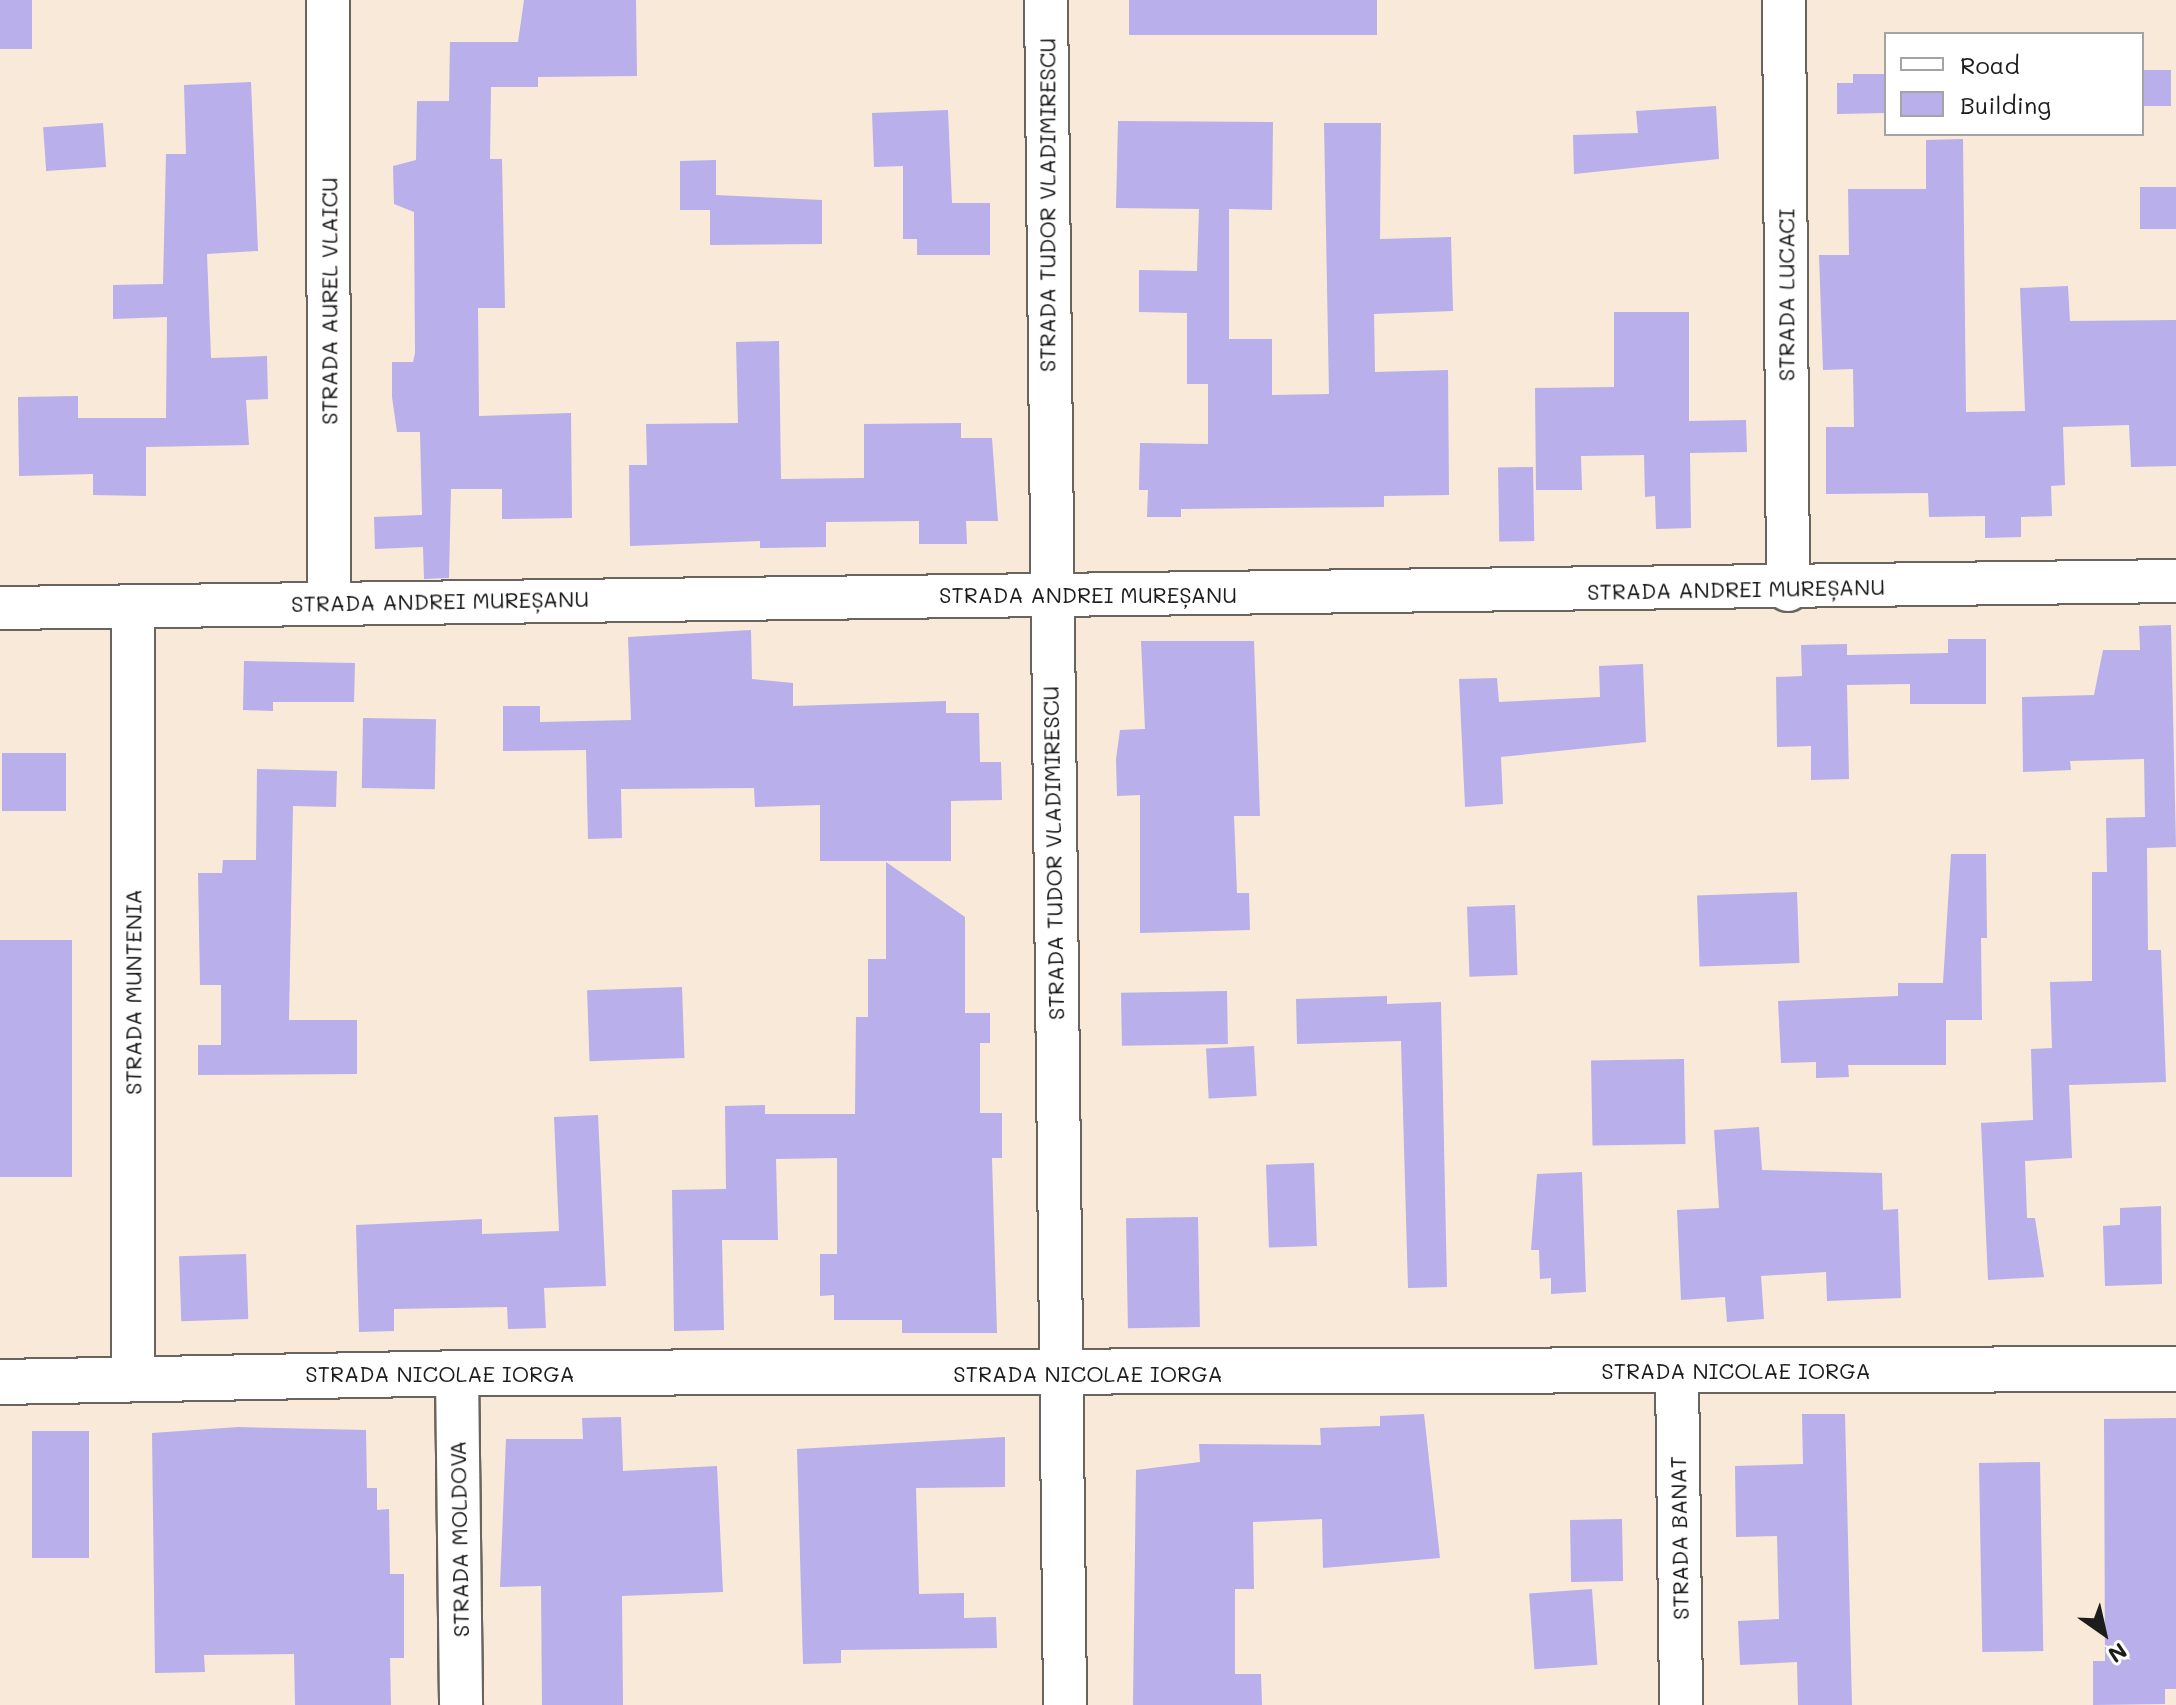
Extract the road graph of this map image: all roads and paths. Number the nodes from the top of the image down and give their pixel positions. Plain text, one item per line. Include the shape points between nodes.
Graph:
1 (328, 0) edge
2 (1046, 0) edge
3 (1784, 0) edge
4 (2176, 581) edge
5 (1788, 590) junction
6 (1050, 595) junction
7 (329, 601) junction
8 (133, 606) junction
9 (0, 608) edge
10 (2176, 1369) edge
11 (1677, 1372) junction
12 (457, 1373) junction
13 (1060, 1374) junction
14 (133, 1378) junction
15 (0, 1382) edge
16 (461, 1705) edge
17 (1065, 1705) edge
18 (1681, 1705) edge

1 - 7 street, STRADA AUREL VLAICU
2 - 6 street, STRADA TUDOR VLADIMIRESCU
3 - 5 street, STRADA LUCACI
4 - 5 street, STRADA ANDREI MUREȘANU
5 - 6 street, STRADA ANDREI MUREȘANU
6 - 7 street, STRADA ANDREI MUREȘANU
6 - 13 street, STRADA TUDOR VLADIMIRESCU
7 - 8 street, STRADA ANDREI MUREȘANU
8 - 9 street, STRADA ANDREI MUREȘANU
8 - 14 street, STRADA MUNTENIA
10 - 11 street, STRADA NICOLAE IORGA
11 - 13 street, STRADA NICOLAE IORGA
11 - 18 street, STRADA BANAT
12 - 13 street, STRADA NICOLAE IORGA
12 - 14 street, STRADA NICOLAE IORGA
12 - 16 street, STRADA MOLDOVA
13 - 17 street, STRADA TUDOR VLADIMIRESCU
14 - 15 street, STRADA NICOLAE IORGA

